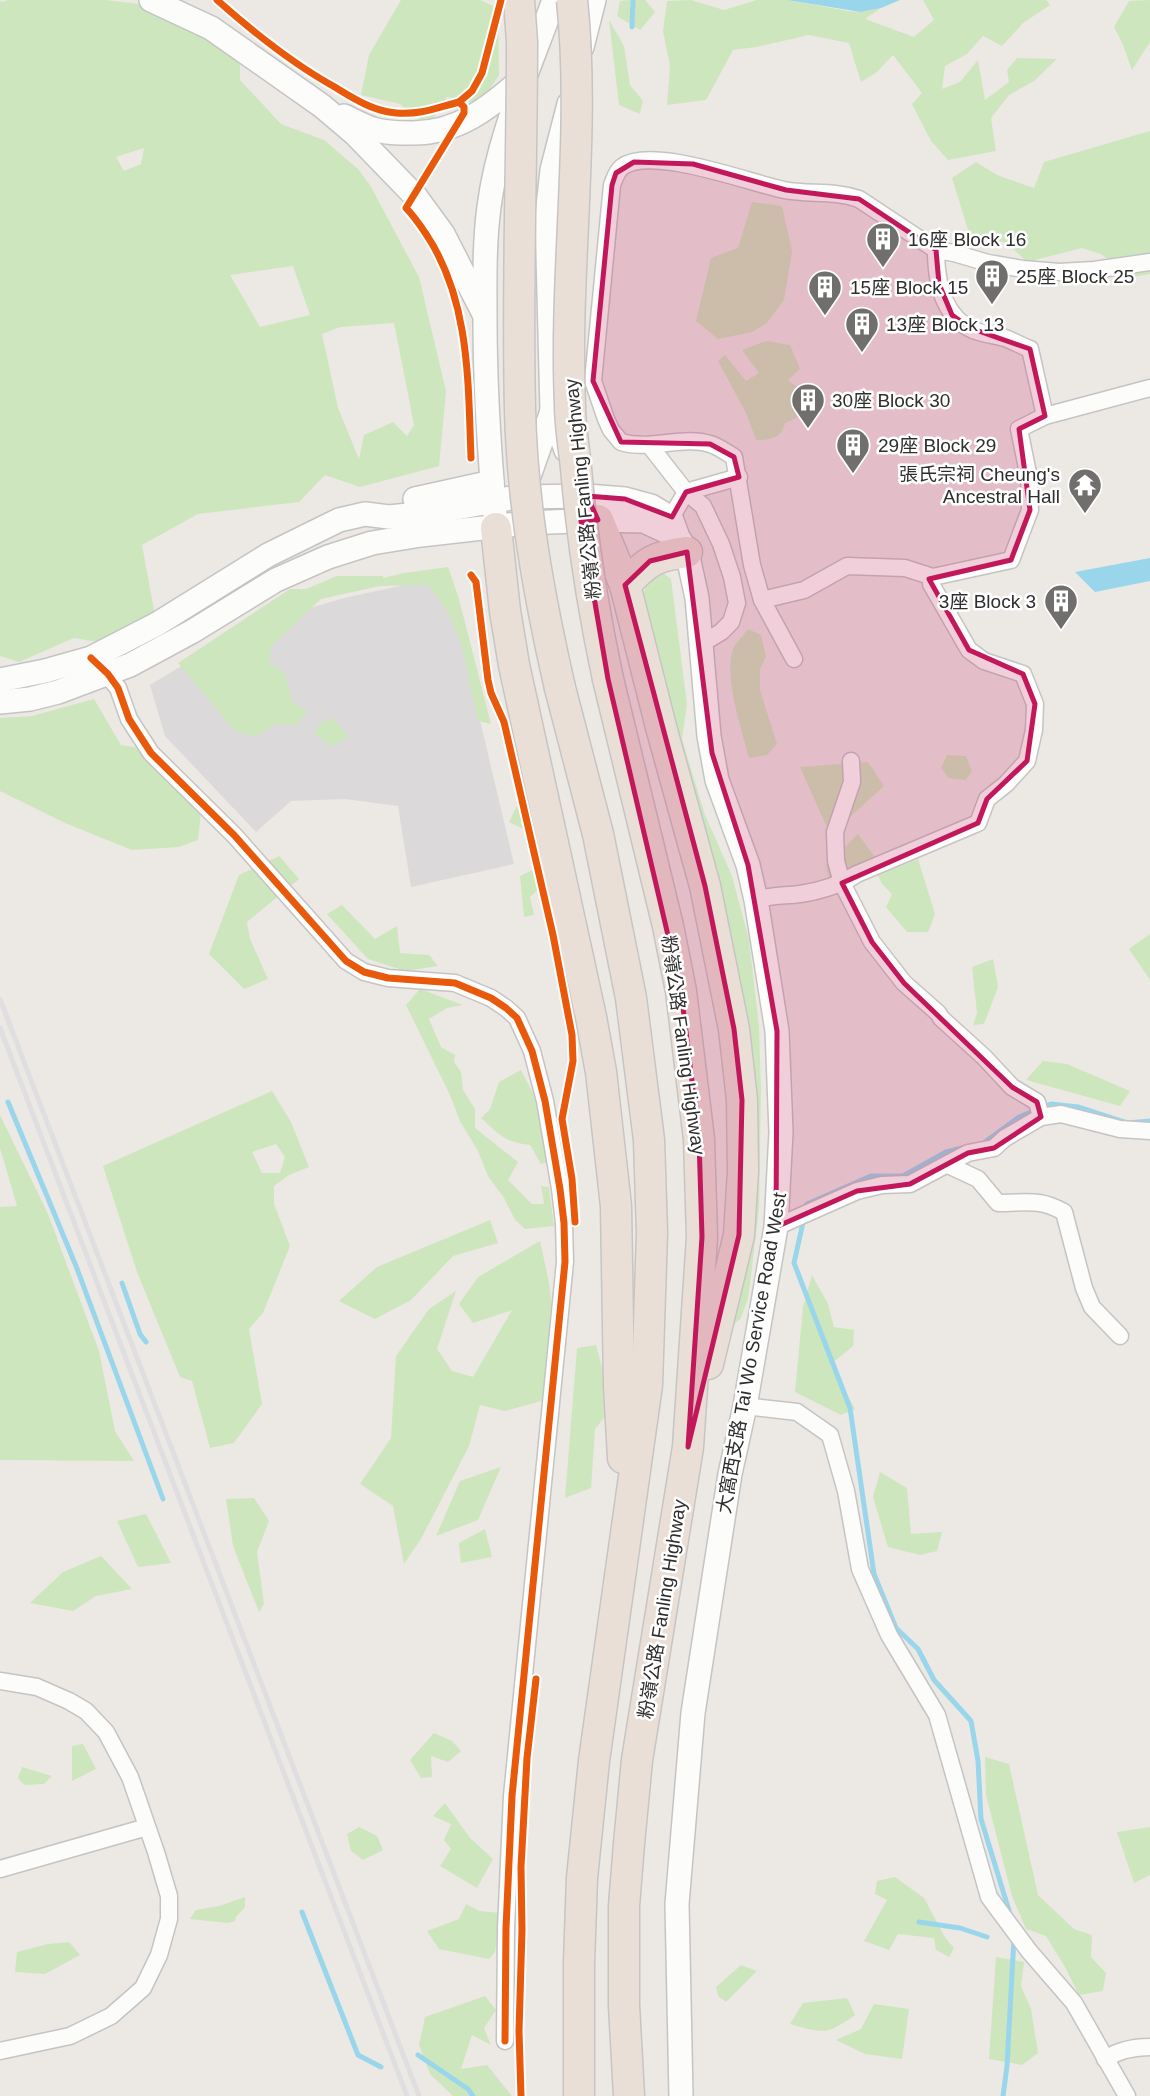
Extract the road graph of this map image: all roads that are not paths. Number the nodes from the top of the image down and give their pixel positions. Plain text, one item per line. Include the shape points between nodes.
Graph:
1 (151, 0) edge
2 (519, 0) edge
3 (554, 0) edge
4 (572, 0) edge
5 (594, 0) edge
6 (527, 74) junction
7 (322, 106) junction
8 (936, 250) junction
9 (1150, 262) edge
10 (485, 316) junction
11 (551, 339) junction
12 (485, 358) junction
13 (1150, 388) edge
14 (552, 411) junction
15 (1045, 416) junction
16 (650, 446) junction
17 (739, 477) junction
18 (686, 492) junction
19 (517, 497) junction
20 (494, 504) junction
21 (592, 508) junction
22 (679, 535) junction
23 (933, 577) junction
24 (625, 585) junction
25 (762, 600) junction
26 (701, 645) junction
27 (91, 658) junction
28 (793, 659) dead end
29 (107, 674) junction
30 (0, 680) edge
31 (0, 702) edge
32 (851, 761) dead end
33 (842, 883) junction
34 (756, 900) junction
35 (1040, 1111) junction
36 (1150, 1131) edge
37 (948, 1165) junction
38 (786, 1223) junction
39 (1120, 1335) dead end
40 (745, 1406) junction
41 (688, 1447) junction
42 (628, 1530) junction
43 (0, 1681) edge
44 (146, 1827) junction
45 (0, 1869) edge
46 (505, 2042) dead end
47 (1150, 2047) edge
48 (0, 2051) edge
49 (1105, 2059) junction
50 (579, 2096) edge
51 (629, 2096) edge
52 (681, 2096) edge
53 (1127, 2096) edge

1 - 7 main road via 211,28
2 - 42 highway, bridge via 520,411 527,509 543,613 598,834 631,998 649,1140 653,1263 649,1358
3 - 6 main road
4 - 41 highway, 粉嶺公路 Fanling Highway, bridge via 576,35 570,405 579,502 608,679 681,990 699,1139 702,1237
5 - 11 main road via 548,192
6 - 7 main road via 470,119 421,134 374,130
6 - 10 main road via 497,165 489,207
7 - 10 main road via 416,197 443,234
8 - 9 street via 988,263 1059,272
8 - 15 street via 939,284 952,315 970,328 1030,349
8 - 16 street via 859,199 844,194 786,190 694,164 647,161 624,166 612,185 593,381 611,430 621,442
10 - 12 main road
11 - 12 main road via 534,362 519,367
11 - 14 main road
12 - 20 main road
13 - 15 street
14 - 19 main road via 530,477
14 - 21 main road
15 - 23 street via 1019,429 1030,510 1011,560
16 - 17 street via 710,444 734,457
16 - 18 street
17 - 18 street
17 - 25 street
18 - 22 street
18 - 26 street via 703,506 712,522 737,603 731,622
19 - 20 main road
19 - 21 main road
20 - 21 main road via 527,523
20 - 27 main road via 433,497 386,503 339,520 268,555 157,624
20 - 29 main road via 328,557 276,580 177,641
20 - 42 highway via 514,665 603,1084 616,1206 619,1386
21 - 22 main road
21 - 24 highway
22 - 24 highway via 663,555
22 - 26 main road, 大窩西支路 Tai Wo Service Road West via 697,598
23 - 25 street via 905,568 848,566 804,590
23 - 33 street via 931,584 969,650 984,661 1023,674 1035,704 1027,761 986,799 978,823
24 - 41 highway via 705,886 734,1029 742,1100 739,1235
25 - 28 street
26 - 34 main road, 大窩西支路 Tai Wo Service Road West via 717,780
27 - 29 street
27 - 30 main road
29 - 31 main road via 43,696
29 - 46 street via 151,753 234,835 346,961 363,972 455,983 491,998 517,1018 532,1051 560,1189 565,1262 512,1796
32 - 33 street via 852,782 835,832
33 - 34 street
33 - 35 street via 872,942 904,983
34 - 38 main road, 大窩西支路 Tai Wo Service Road West via 778,1044
35 - 36 street
35 - 37 street via 993,1148 968,1153
37 - 38 street via 910,1184 857,1191
37 - 39 street via 978,1179 998,1203 1048,1203 1064,1212 1092,1307
38 - 40 main road, 大窩西支路 Tai Wo Service Road West
40 - 49 street via 797,1412 830,1435 860,1569 889,1635 937,1715 989,1897 1074,2003
40 - 52 main road, 大窩西支路 Tai Wo Service Road West via 698,1671 684,1810 677,1904
41 - 51 highway, 粉嶺公路 Fanling Highway via 637,1760 629,1844 624,1906
42 - 50 highway via 582,1878
43 - 44 street via 47,1690 86,1711 114,1745
44 - 45 street
44 - 48 street via 169,1896 169,1919 143,1988 94,2025 70,2036
47 - 49 street via 1118,2051
49 - 53 street

